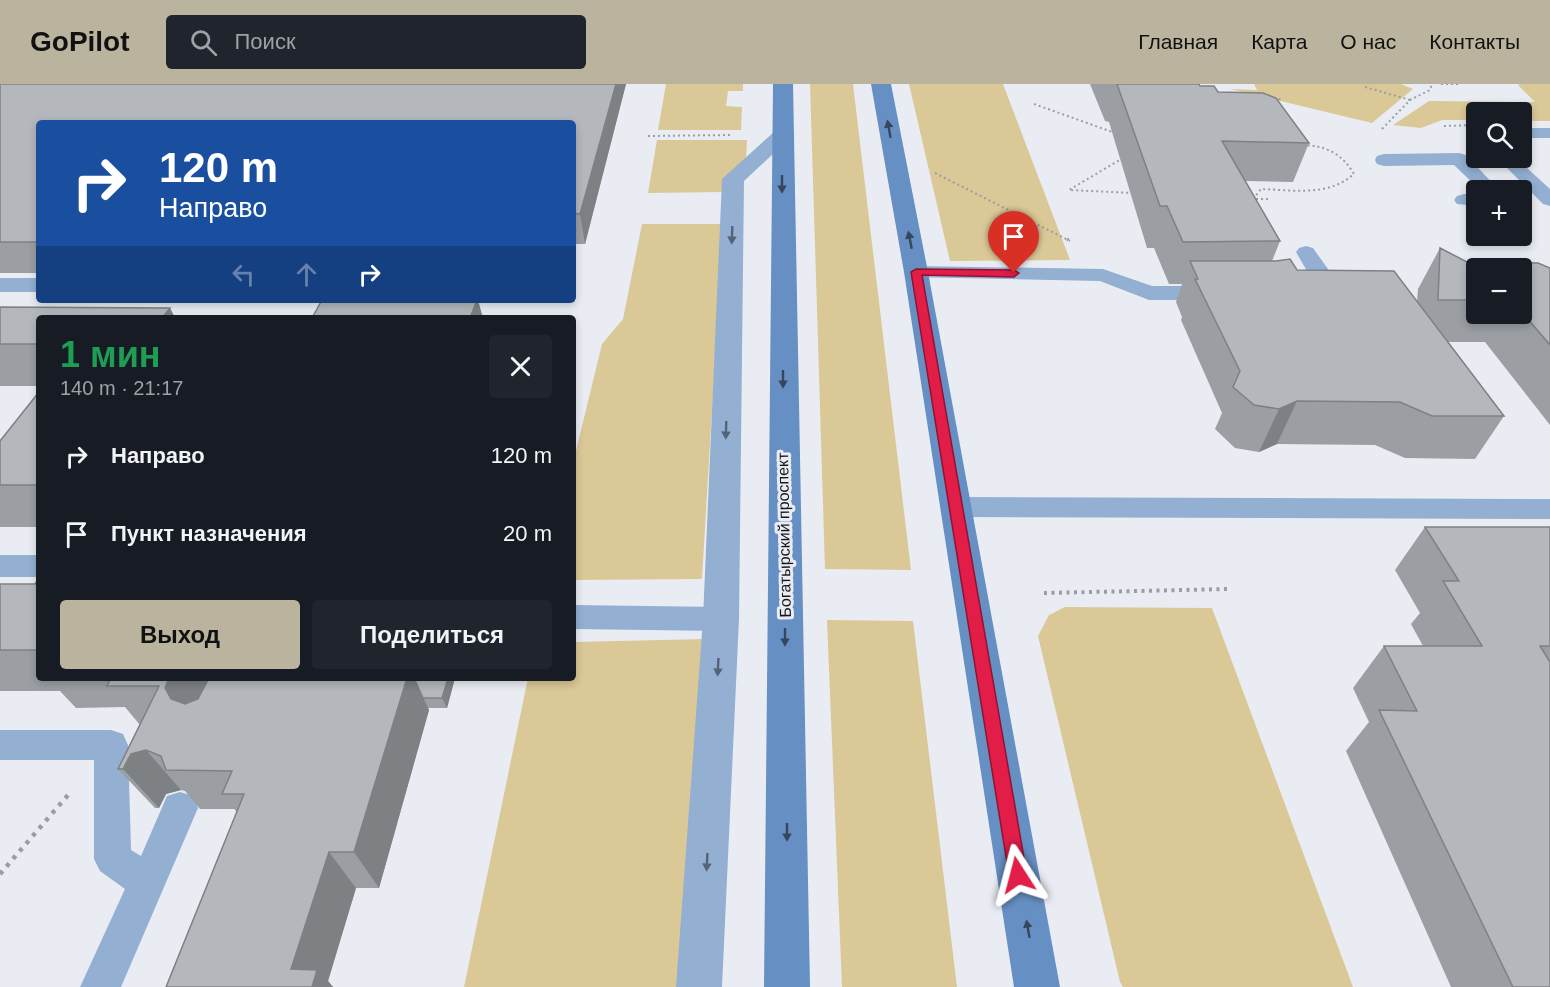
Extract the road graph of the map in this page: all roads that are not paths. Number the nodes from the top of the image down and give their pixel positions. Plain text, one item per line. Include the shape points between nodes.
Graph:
1 (783, 84) edge
2 (881, 84) edge
3 (1532, 133) edge
4 (1550, 133) edge
5 (782, 135) junction
6 (1384, 160) dead end
7 (1516, 168) edge
8 (1480, 180) edge
9 (1550, 200) edge
10 (1306, 252) dead end
11 (916, 272) junction
12 (0, 285) edge
13 (36, 285) edge
14 (1279, 291) edge
15 (1237, 293) edge
16 (956, 507) junction
17 (1550, 509) edge
18 (0, 566) edge
19 (36, 566) edge
20 (576, 617) edge
21 (721, 619) junction
22 (0, 745) edge
23 (180, 808) edge
24 (148, 882) junction
25 (100, 987) edge
26 (699, 987) edge
27 (787, 987) edge
28 (1037, 987) edge

1 - 5 main road, Богатырский проспект
11 -> 2 main road
3 - 4 lane
5 -> 21 street via 734,179
5 -> 27 main road, Богатырский проспект
6 - 8 lane via 1459,159
7 - 9 lane
10 - 14 lane via 1322,276 1320,282
11 - 15 lane via 1103,275 1149,292
11 - 16 main road
12 - 13 lane
16 - 17 lane
28 -> 16 main road
18 - 19 lane
20 - 21 lane
21 -> 26 street
22 - 24 lane via 111,745 113,859
23 - 24 lane
24 - 25 lane

